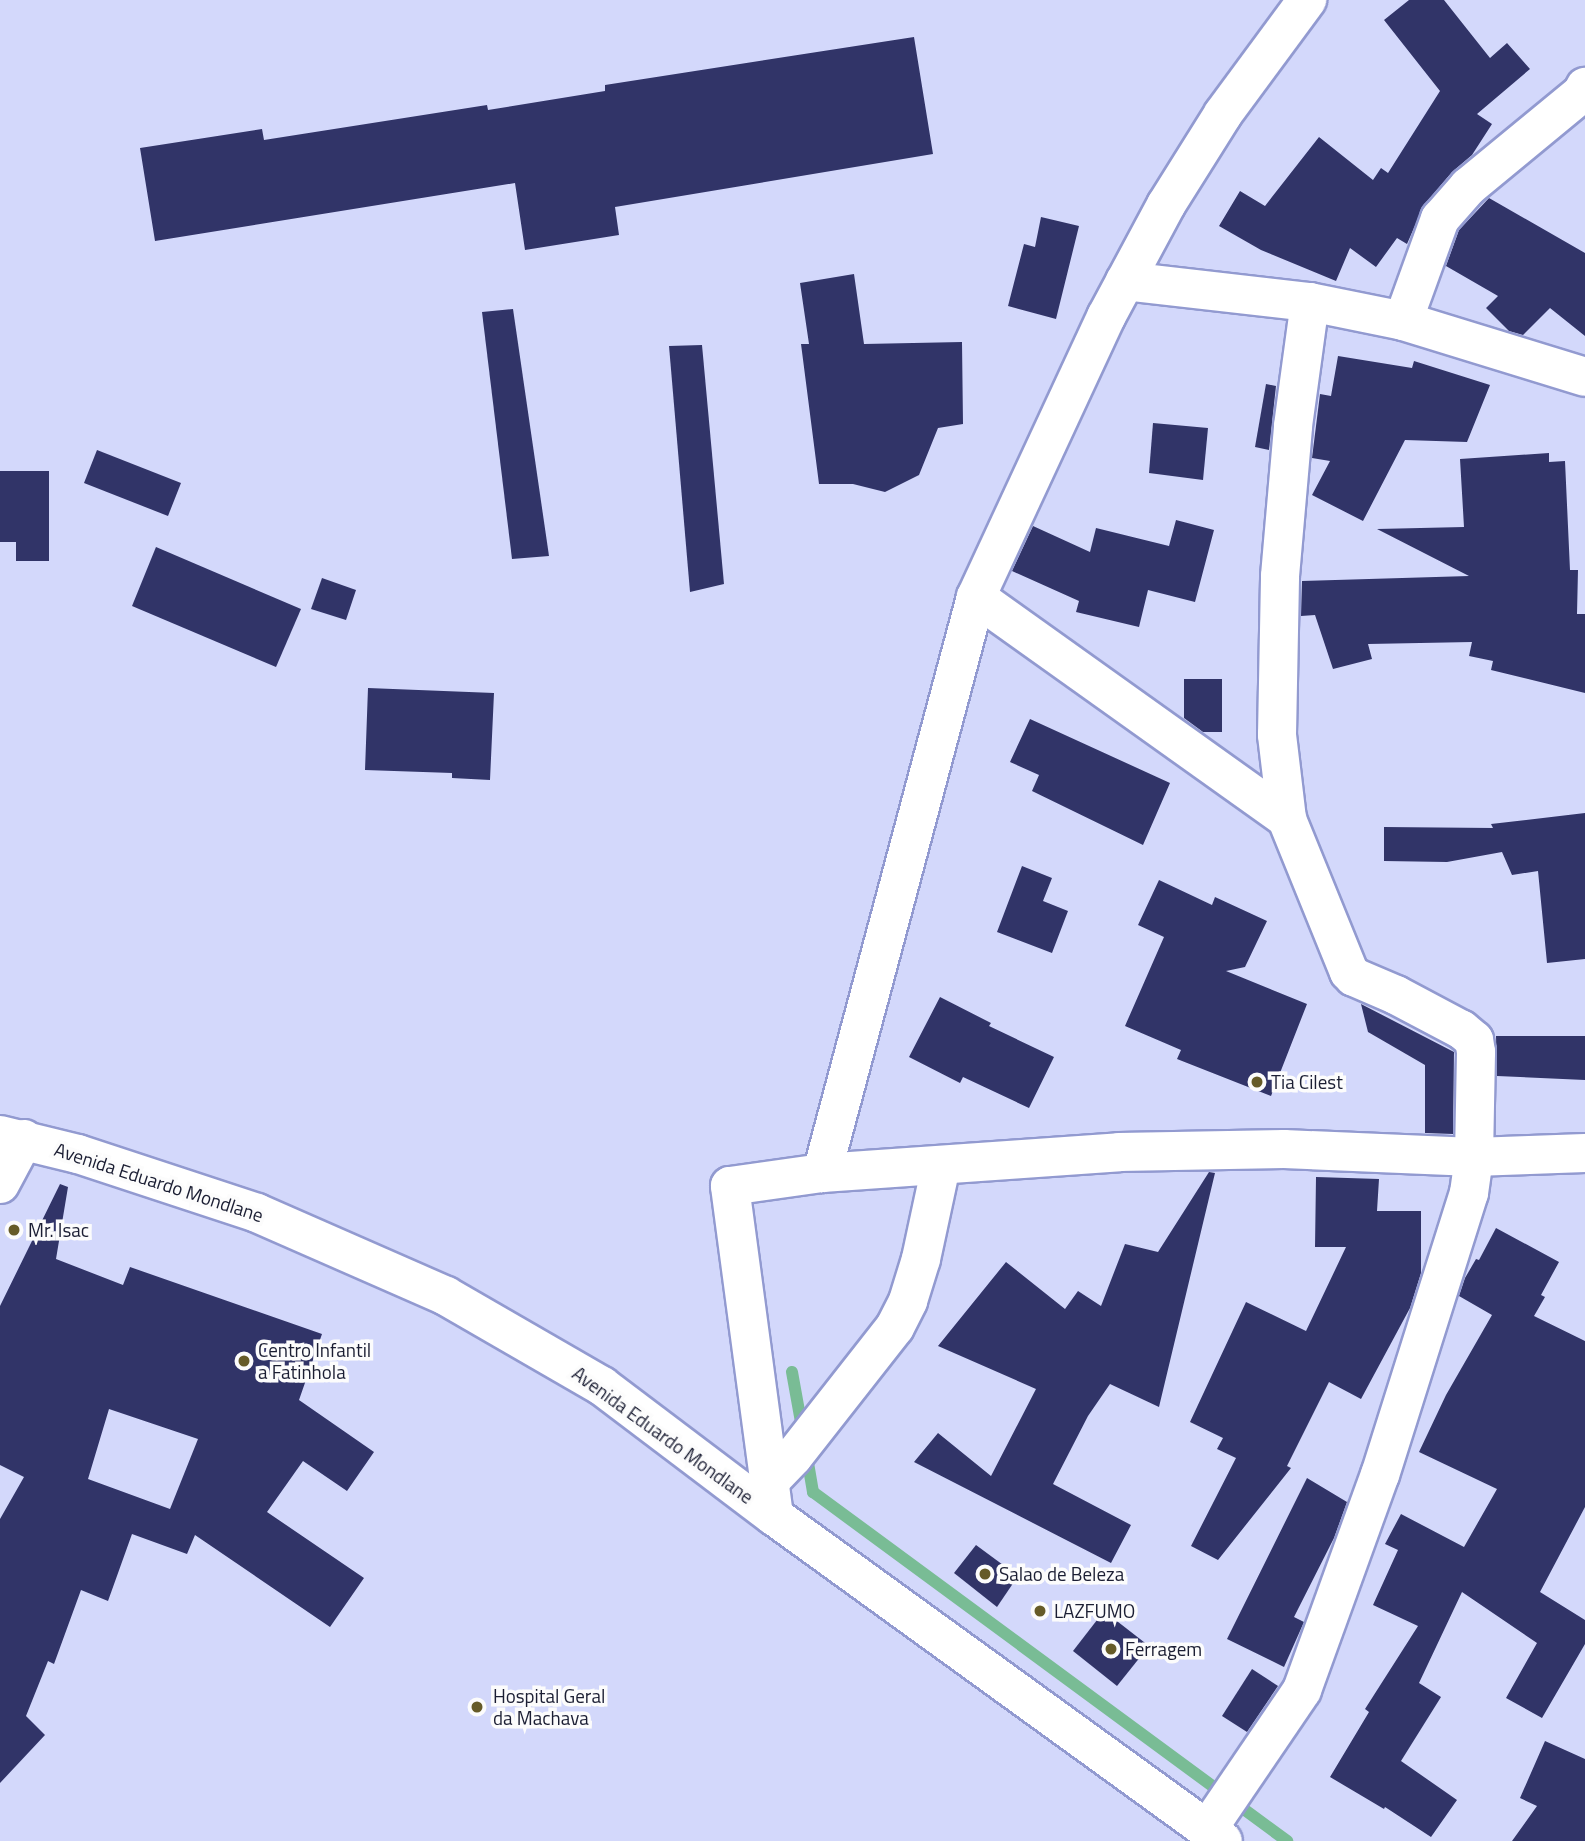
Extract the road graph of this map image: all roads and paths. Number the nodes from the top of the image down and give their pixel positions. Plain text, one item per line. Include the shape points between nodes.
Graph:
1 (1307, 0) edge
2 (1585, 87) edge
3 (1125, 281) junction
4 (1310, 302) junction
5 (1403, 321) junction
6 (1585, 376) edge
7 (976, 597) junction
8 (1287, 818) junction
9 (12, 1137) edge
10 (1585, 1153) edge
11 (1474, 1157) junction
12 (941, 1166) junction
13 (822, 1173) junction
14 (0, 1184) edge
15 (771, 1499) junction
16 (1215, 1835) edge

1 - 3 street via 1223,114
2 - 5 street via 1468,187 1440,219
3 - 4 street
3 - 7 street
4 - 5 street
4 - 8 street via 1279,590 1277,735
5 - 6 street
7 - 8 street
7 - 13 street
8 - 11 street via 1349,972 1474,1040
9 - 14 street
9 - 15 street, Avenida Eduardo Mondlane via 257,1213 446,1296 602,1386
10 - 11 street
11 - 12 street via 1338,1150 1201,1150
11 - 16 street via 1469,1193 1380,1475 1302,1690
12 - 13 street
12 - 15 street via 921,1259 895,1327 793,1457
13 - 15 street via 730,1186
15 - 16 street, Avenida Eduardo Mondlane

